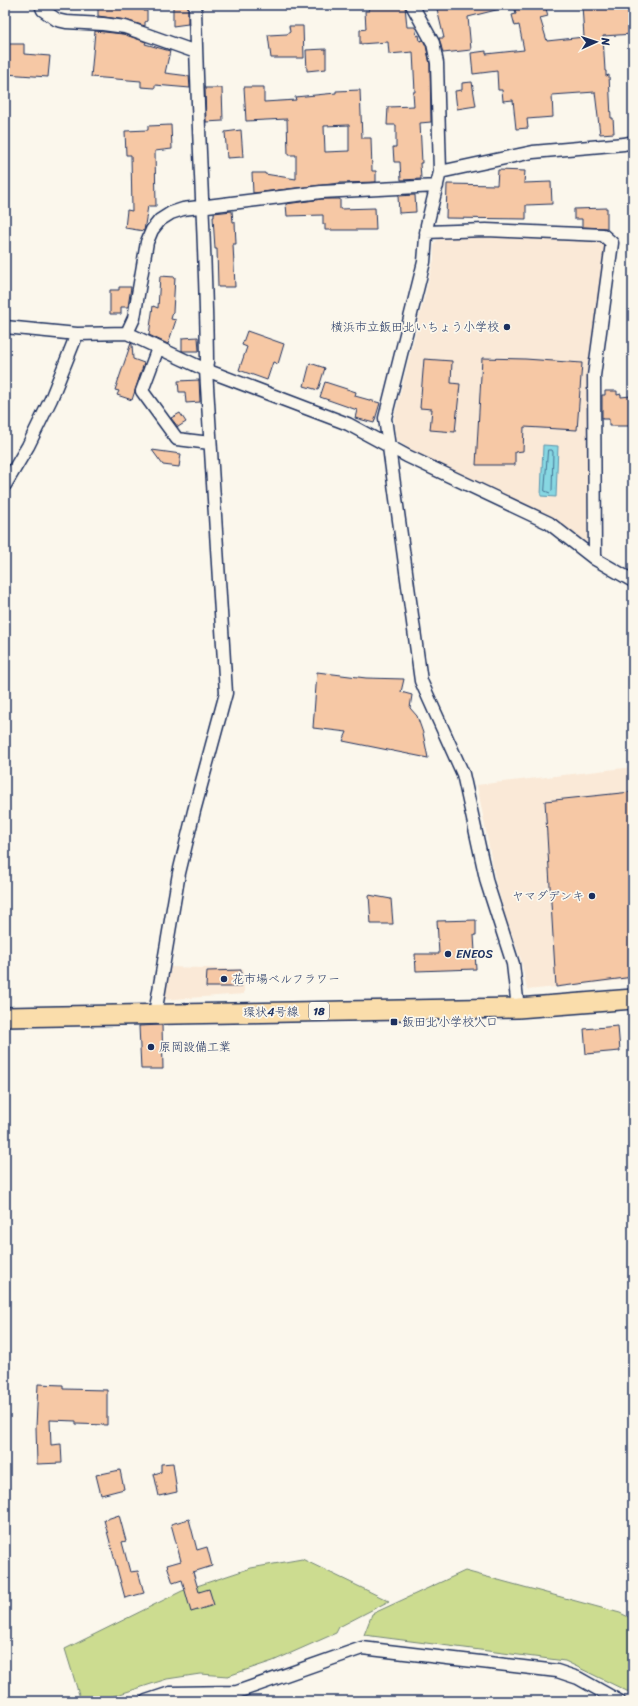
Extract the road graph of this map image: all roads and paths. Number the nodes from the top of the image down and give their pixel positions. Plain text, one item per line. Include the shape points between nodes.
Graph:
1 (41, 5) edge
2 (195, 5) edge
3 (412, 5) edge
4 (196, 52) junction
5 (633, 142) edge
6 (440, 172) junction
7 (437, 186) junction
8 (202, 206) junction
9 (426, 232) junction
10 (5, 327) edge
11 (127, 333) junction
12 (77, 334) junction
13 (158, 348) junction
14 (206, 370) junction
15 (210, 443) junction
16 (388, 446) junction
17 (5, 485) edge
18 (595, 558) junction
19 (633, 581) edge
20 (633, 999) edge
21 (518, 1008) junction
22 (155, 1014) junction
23 (5, 1017) edge
24 (146, 1701) edge
25 (619, 1701) edge

1 - 4 street via 43,10 57,20 125,27
2 - 4 street
3 - 6 street via 433,43 437,63
4 - 8 street
5 - 6 street via 533,152
6 - 7 street
7 - 8 street via 320,192
7 - 9 street
8 - 11 street via 171,213 160,220 152,230 147,242 134,318
8 - 14 street via 206,284
9 - 16 street via 424,262 384,418
9 - 18 street via 486,230 603,235 612,243 594,376
10 - 12 street
11 - 12 street
11 - 13 street
12 - 17 street via 51,400
13 - 14 street
13 - 15 street via 142,391 177,439
14 - 15 street
14 - 16 street via 348,424
15 - 22 street via 226,693 194,810 180,873
16 - 18 street via 549,523
16 - 21 street via 421,681 462,774 487,883 513,964
18 - 19 street
20 - 21 main road, 環状4号線 / 18
21 - 22 main road, 環状4号線 / 18
22 - 23 main road, 環状4号線 / 18
24 - 25 street via 170,1693 237,1692 362,1648 557,1672 578,1678

